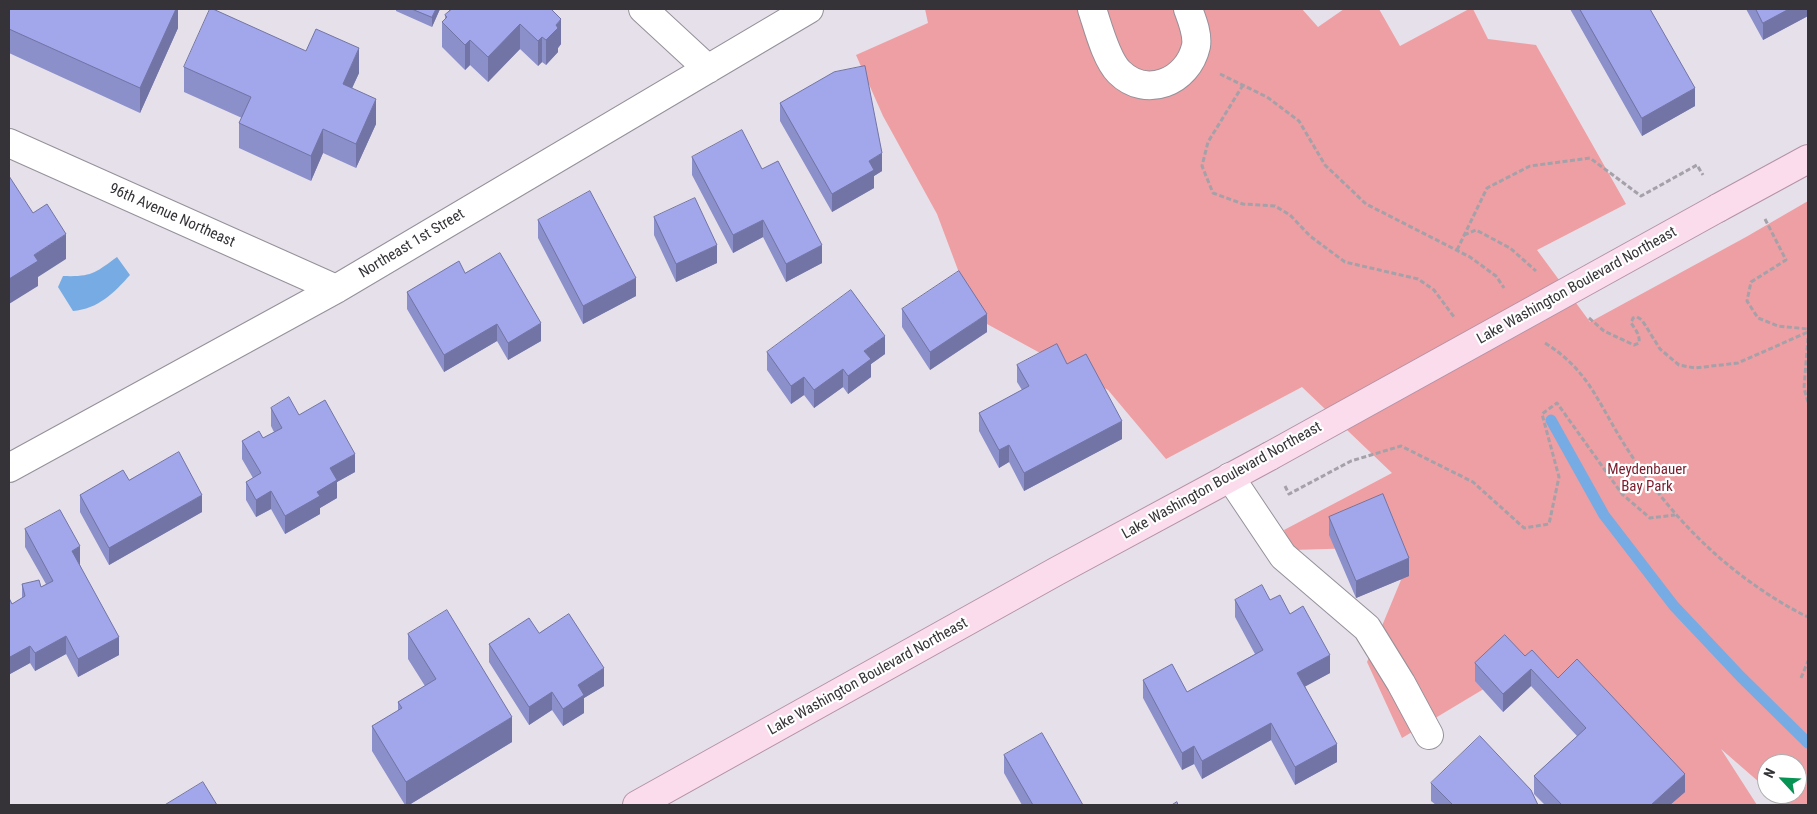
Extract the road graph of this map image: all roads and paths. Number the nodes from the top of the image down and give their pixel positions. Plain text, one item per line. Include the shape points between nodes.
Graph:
1 (643, 9) edge
2 (809, 9) edge
3 (1092, 9) edge
4 (1188, 9) edge
5 (1191, 60) junction
6 (708, 69) junction
7 (1244, 86) junction
8 (9, 143) edge
9 (1808, 159) edge
10 (1703, 175) dead end
11 (1764, 218) dead end
12 (1464, 235) junction
13 (1457, 250) junction
14 (1539, 274) dead end
15 (336, 289) junction
16 (1506, 291) dead end
17 (1582, 312) dead end
18 (1455, 318) dead end
19 (1808, 330) edge
20 (1808, 338) edge
21 (1539, 339) dead end
22 (1808, 402) edge
23 (9, 468) edge
24 (1230, 478) junction
25 (1283, 484) dead end
26 (1675, 515) junction
27 (1808, 617) edge
28 (1808, 661) edge
29 (1801, 678) dead end
30 (1429, 735) dead end
31 (637, 805) edge

1 - 6 street
2 - 6 street, Northeast 1st Street
3 - 5 street via 1109,56 1118,71 1132,83 1150,86 1166,83 1181,75
4 - 5 street via 1195,28 1196,44
5 - 7 path
6 - 15 street, Northeast 1st Street
7 - 13 path via 1268,97 1299,121 1324,165 1366,204
7 - 18 path via 1208,142 1202,166 1213,193 1243,204 1275,206 1345,262 1418,279 1434,290
8 - 15 street, 96th Avenue Northeast
9 - 24 main road, Lake Washington Boulevard Northeast, bridge
10 - 12 path via 1697,165 1641,196 1590,158 1530,166 1487,188
11 - 19 path via 1786,260 1751,282 1747,302 1758,318 1778,326
12 - 13 path
12 - 14 path via 1476,230 1510,248
13 - 16 path via 1496,276
15 - 23 street, Northeast 1st Street
17 - 19 path via 1604,331 1634,345 1640,338 1631,323 1637,317 1660,349 1679,365 1695,368 1738,363
20 - 22 path via 1804,388
21 - 26 path via 1559,351 1580,372 1621,439
24 - 30 street via 1284,556 1366,628
24 - 31 main road, Lake Washington Boulevard Northeast
25 - 26 path via 1289,494 1351,461 1401,446 1472,482 1524,528 1549,524 1559,477 1542,414 1557,403 1622,494 1650,518
26 - 27 path via 1731,568 1770,596
28 - 29 path

